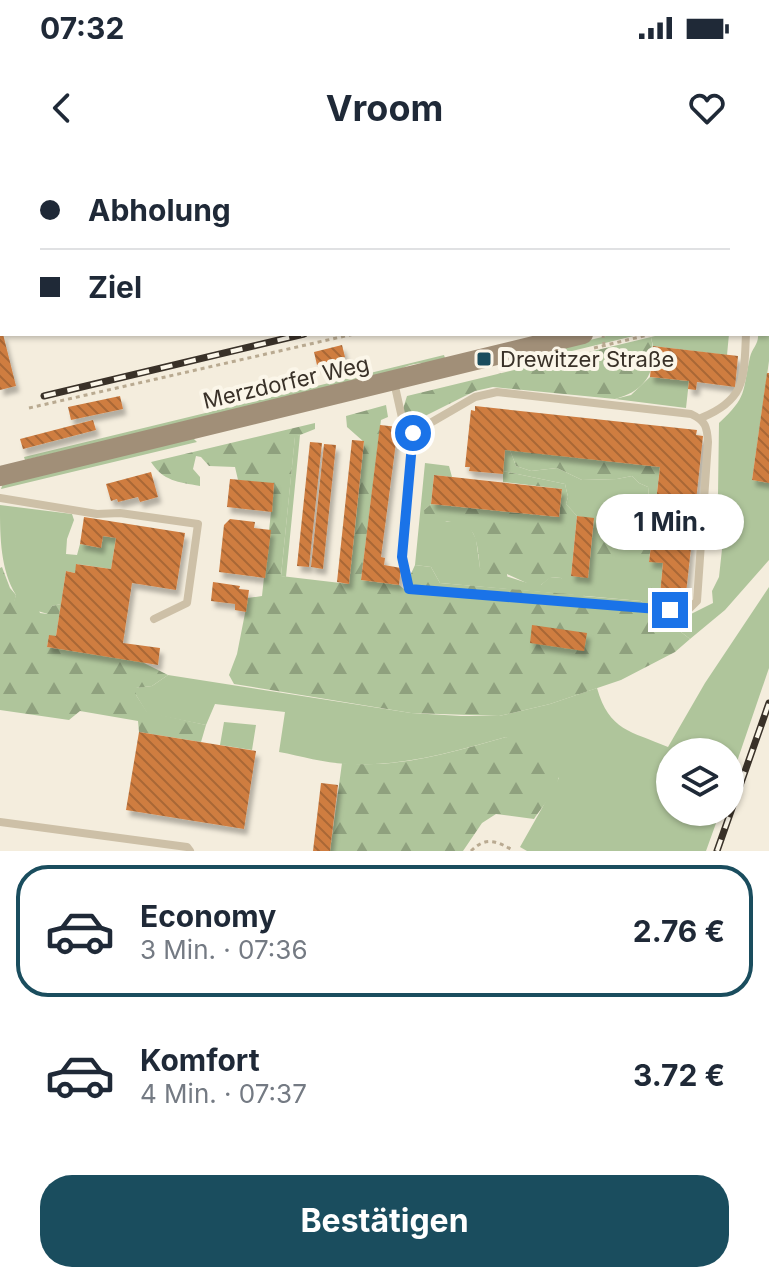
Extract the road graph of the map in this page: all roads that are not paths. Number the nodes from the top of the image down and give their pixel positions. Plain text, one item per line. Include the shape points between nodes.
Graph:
1 (575, 336) edge
2 (746, 336) edge
3 (394, 381) junction
4 (701, 418) junction
5 (413, 433) junction
6 (0, 476) edge
7 (0, 498) edge
8 (154, 619) dead end
9 (0, 822) edge
10 (190, 851) edge

1 - 3 street, Merzdorfer Weg
2 - 4 lane via 741,388 718,411
3 - 5 lane via 402,418
3 - 6 street, Merzdorfer Weg
4 - 5 lane via 497,392 475,397
4 - 5 lane via 708,442 697,601 687,611 409,589 402,557
7 - 8 lane via 198,524 187,603
9 - 10 lane

